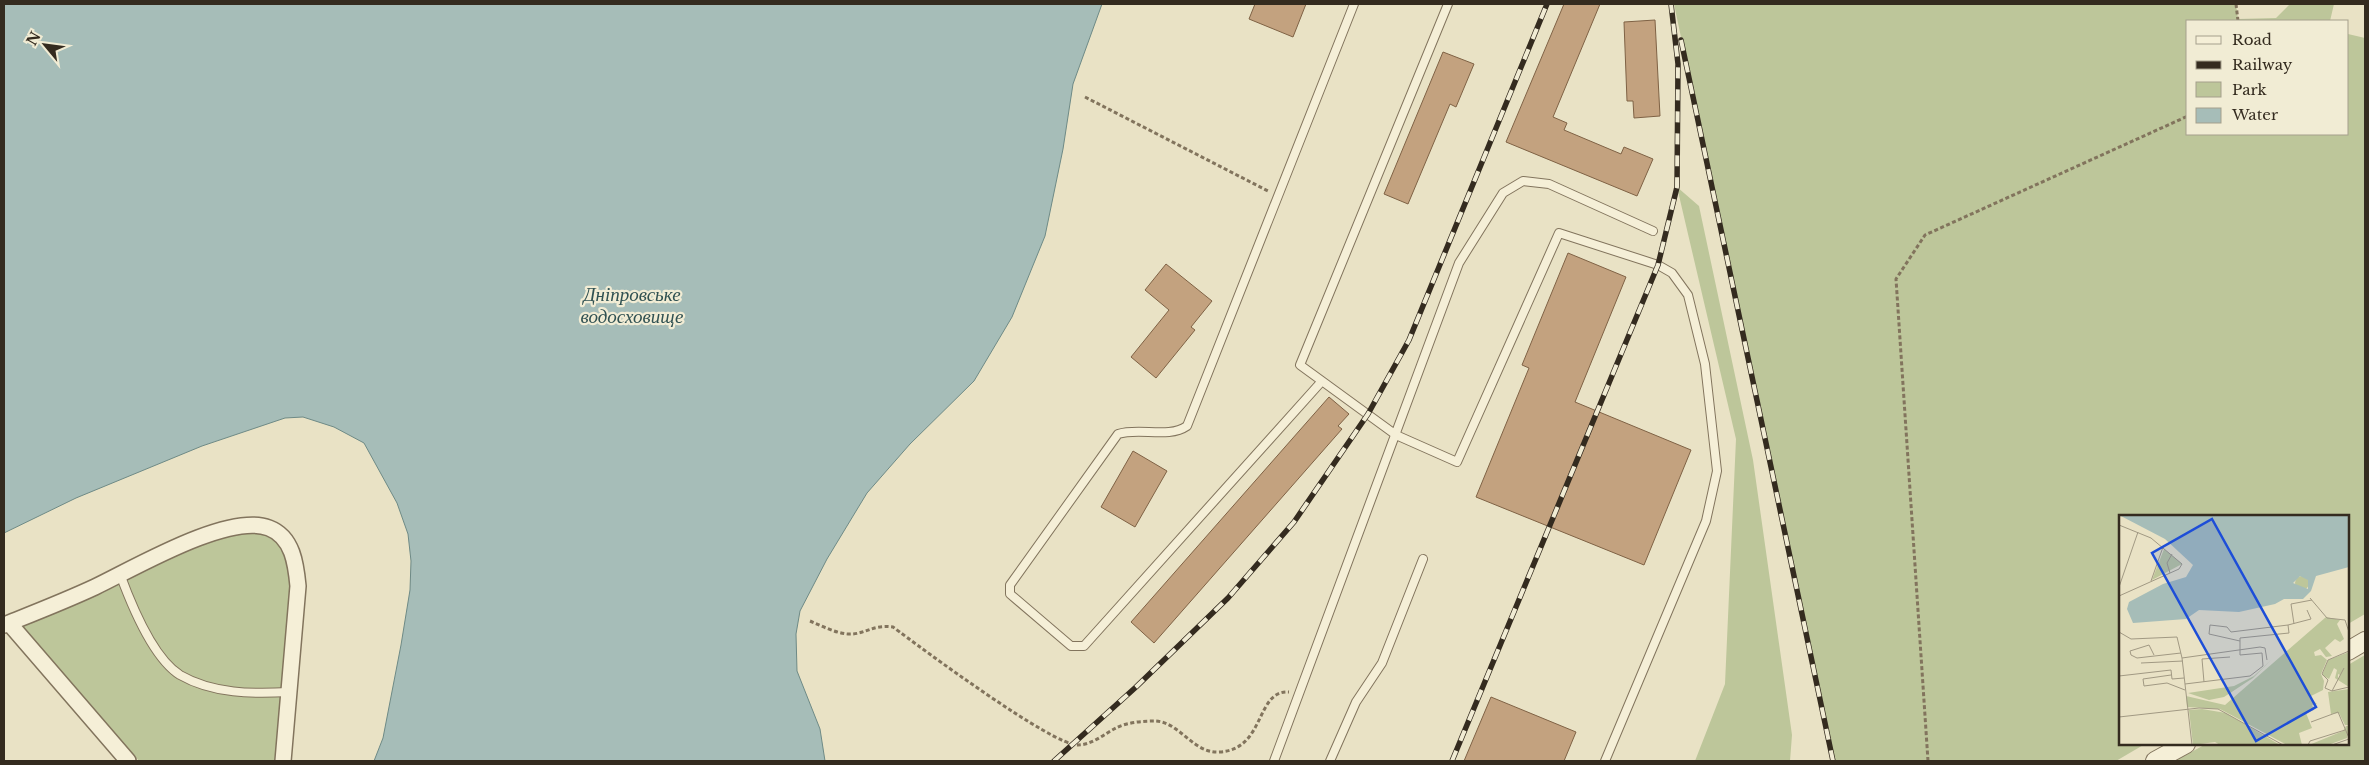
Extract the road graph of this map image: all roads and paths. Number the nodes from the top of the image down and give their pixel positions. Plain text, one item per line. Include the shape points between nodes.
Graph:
1 (1354, 4) edge
2 (1448, 4) edge
3 (2236, 4) edge
4 (2238, 20) edge
5 (1085, 97) dead end
6 (2186, 117) edge
7 (1278, 196) junction
8 (1653, 231) dead end
9 (1322, 381) junction
10 (1396, 435) junction
11 (1423, 560) dead end
12 (120, 574) junction
13 (810, 620) dead end
14 (6, 624) edge
15 (2365, 641) edge
16 (2349, 650) edge
17 (289, 692) junction
18 (1300, 693) junction
19 (2184, 745) edge
20 (128, 761) edge
21 (283, 761) edge
22 (1274, 761) edge
23 (1330, 761) edge
24 (1605, 761) edge
25 (1928, 761) edge
26 (2155, 761) edge

1 - 7 lane
2 - 9 lane via 1300,365
3 - 4 path
5 - 7 path
6 - 25 path via 1925,235 1896,279
7 - 9 lane via 1187,426 1180,431 1128,431 1118,434 1010,585 1010,594 1071,646 1084,646
8 - 10 lane via 1549,184 1523,181 1503,193 1459,263
9 - 10 lane
10 - 18 lane
10 - 24 lane via 1457,462 1559,233 1658,265 1672,273 1688,295 1705,364 1717,471 1706,521
11 - 23 lane via 1382,663 1356,702
12 - 14 street
12 - 17 lane via 142,626 157,651 180,674 207,686 235,692
12 - 17 street via 181,544 240,524 269,528 286,542 295,560 298,586
13 - 18 path via 848,634 880,625 894,628 1044,732 1073,745 1094,742 1118,727 1159,721 1200,749 1219,752 1242,746 1249,739 1271,699 1283,692
14 - 20 street
15 - 16 street
17 - 21 street
18 - 22 lane
19 - 26 street

